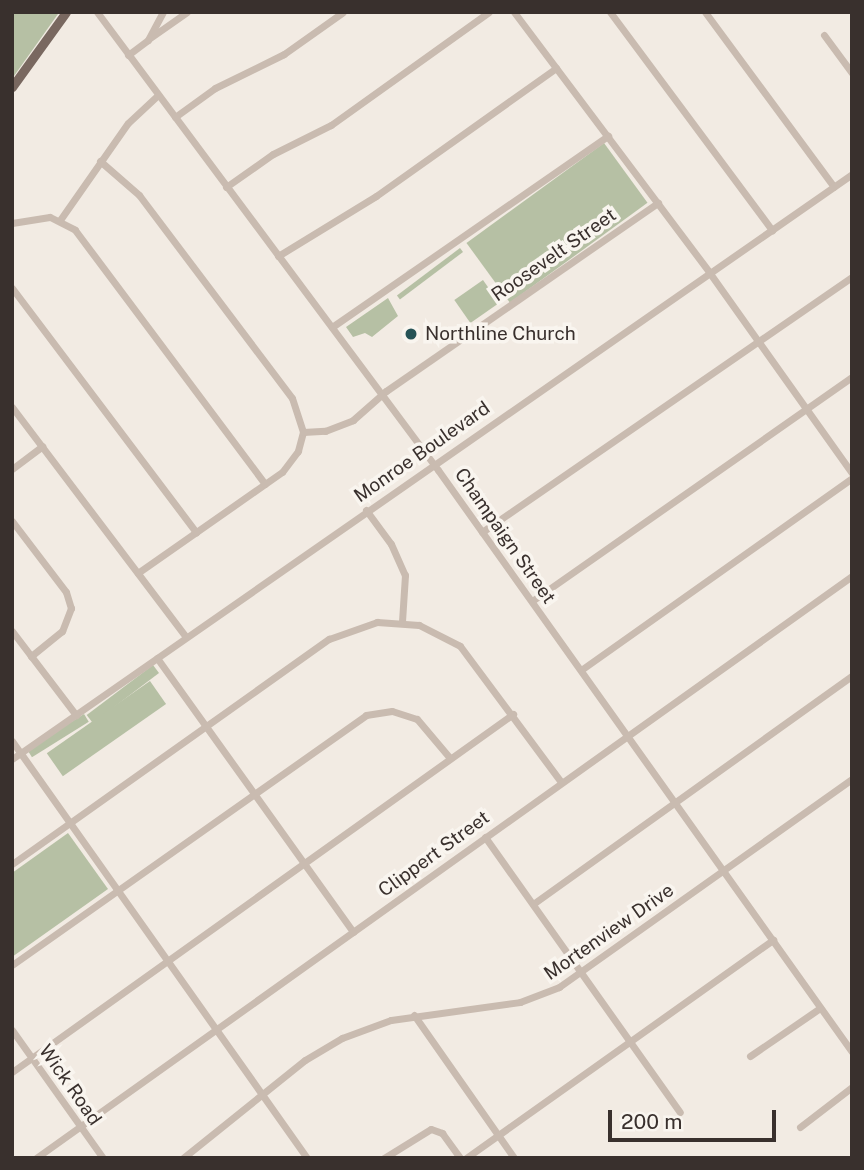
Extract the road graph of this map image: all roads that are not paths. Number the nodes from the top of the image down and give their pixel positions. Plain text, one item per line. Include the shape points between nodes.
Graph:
1 (66, 12) edge
2 (97, 12) edge
3 (163, 12) edge
4 (187, 12) edge
5 (343, 12) edge
6 (489, 12) edge
7 (514, 12) edge
8 (610, 12) edge
9 (705, 12) edge
10 (824, 35) dead end
11 (148, 40) junction
12 (128, 55) junction
13 (556, 68) junction
14 (852, 73) edge
15 (12, 86) edge
16 (158, 95) junction
17 (174, 117) junction
18 (608, 136) junction
19 (100, 161) junction
20 (852, 174) edge
21 (226, 187) junction
22 (834, 187) junction
23 (658, 203) junction
24 (60, 220) junction
25 (12, 223) edge
26 (772, 230) junction
27 (278, 256) junction
28 (709, 272) junction
29 (852, 277) edge
30 (12, 288) edge
31 (332, 327) junction
32 (758, 341) junction
33 (852, 377) edge
34 (383, 396) junction
35 (12, 407) edge
36 (806, 409) junction
37 (303, 432) junction
38 (42, 446) junction
39 (433, 463) junction
40 (12, 469) edge
41 (852, 475) edge
42 (265, 484) junction
43 (366, 510) junction
44 (12, 521) edge
45 (196, 532) junction
46 (482, 532) junction
47 (138, 573) junction
48 (852, 576) edge
49 (531, 601) junction
50 (402, 622) junction
51 (12, 631) edge
52 (186, 637) junction
53 (31, 656) junction
54 (156, 658) junction
55 (581, 670) junction
56 (852, 676) edge
57 (513, 713) junction
58 (76, 715) junction
59 (206, 726) junction
60 (627, 736) junction
61 (12, 741) edge
62 (21, 753) junction
63 (450, 758) junction
64 (12, 760) edge
65 (852, 779) edge
66 (561, 782) junction
67 (253, 793) junction
68 (674, 803) junction
69 (70, 823) junction
70 (485, 837) junction
71 (303, 863) junction
72 (12, 864) edge
73 (723, 871) junction
74 (117, 890) junction
75 (533, 904) junction
76 (353, 932) junction
77 (773, 940) junction
78 (168, 960) junction
79 (12, 965) edge
80 (581, 973) junction
81 (820, 1007) junction
82 (414, 1015) junction
83 (215, 1029) junction
84 (12, 1030) edge
85 (631, 1042) junction
86 (852, 1052) edge
87 (750, 1056) dead end
88 (32, 1057) junction
89 (12, 1072) edge
90 (852, 1087) edge
91 (261, 1094) junction
92 (680, 1112) dead end
93 (79, 1125) junction
94 (800, 1126) dead end
95 (498, 1135) junction
96 (36, 1158) edge
97 (103, 1158) edge
98 (183, 1158) edge
99 (307, 1158) edge
100 (384, 1158) edge
101 (460, 1158) edge
102 (466, 1158) edge
103 (514, 1158) edge

1 - 15 main road
2 - 12 street, Champaign Street
3 - 11 street
4 - 11 street
5 - 17 street via 275,60 215,88
6 - 21 street via 331,125 273,154
7 - 13 street
8 - 26 street
9 - 22 street
10 - 14 street
11 - 12 street
12 - 16 street, Champaign Street
13 - 18 street
13 - 27 street via 376,196
16 - 17 street, Champaign Street
16 - 19 street via 132,117
17 - 21 street, Champaign Street
18 - 23 street
18 - 31 street
19 - 24 street
19 - 37 street via 139,195 292,398
20 - 22 street, Monroe Boulevard
21 - 27 street, Champaign Street
22 - 26 street, Monroe Boulevard
23 - 28 street
23 - 34 street, Roosevelt Street
24 - 25 street via 37,216
24 - 42 street via 78,233
26 - 28 street, Monroe Boulevard
27 - 31 street, Champaign Street
28 - 32 street
28 - 39 street, Monroe Boulevard
29 - 32 street
30 - 45 street
31 - 34 street, Champaign Street
32 - 36 street
32 - 46 street
33 - 36 street
34 - 37 street, Roosevelt Street via 340,427
34 - 39 street, Champaign Street
35 - 38 street
36 - 41 street
36 - 49 street
37 - 42 street via 291,463
38 - 40 street
38 - 47 street
39 - 43 street, Monroe Boulevard
39 - 46 street, Champaign Street
41 - 55 street
42 - 45 street
43 - 50 street via 391,544 405,575
43 - 52 street, Monroe Boulevard
44 - 53 street via 66,592 71,608 62,631
45 - 47 street
46 - 49 street, Champaign Street
47 - 52 street
48 - 60 street, Clippert Street
49 - 55 street, Champaign Street
50 - 57 street via 432,629 460,646
50 - 59 street via 377,622 340,633
51 - 53 street
52 - 54 street, Monroe Boulevard
53 - 58 street
54 - 58 street, Monroe Boulevard
54 - 59 street
55 - 60 street, Champaign Street
56 - 68 street
57 - 63 street
57 - 66 street
58 - 62 street, Monroe Boulevard
59 - 67 street
59 - 69 street
60 - 66 street, Clippert Street
60 - 68 street, Champaign Street
61 - 62 street
62 - 64 street, Monroe Boulevard
62 - 69 street
63 - 67 street via 417,719 398,712 376,712
63 - 71 street
65 - 73 street, Mortenview Drive
66 - 70 street, Clippert Street
67 - 71 street
67 - 74 street
68 - 73 street, Champaign Street
68 - 75 street
69 - 72 street
69 - 74 street
70 - 75 street
70 - 76 street, Clippert Street
71 - 76 street
71 - 78 street
73 - 77 street, Champaign Street
73 - 80 street, Mortenview Drive
74 - 78 street
74 - 79 street
75 - 80 street
76 - 83 street, Clippert Street
77 - 81 street, Champaign Street
77 - 85 street
78 - 83 street
78 - 88 street
80 - 82 street, Mortenview Drive via 529,1000
80 - 85 street
81 - 86 street, Champaign Street
81 - 87 street
82 - 91 street, Mortenview Drive via 331,1044
82 - 95 street
83 - 91 street
83 - 93 street, Clippert Street
84 - 88 street, Wick Road
85 - 92 street
85 - 95 street
88 - 89 street
88 - 93 street, Wick Road
90 - 94 street
91 - 98 street, Mortenview Drive
91 - 99 street
93 - 96 street, Clippert Street
93 - 97 street, Wick Road
95 - 102 street
95 - 103 street
100 - 101 street via 421,1132 433,1129 442,1133

